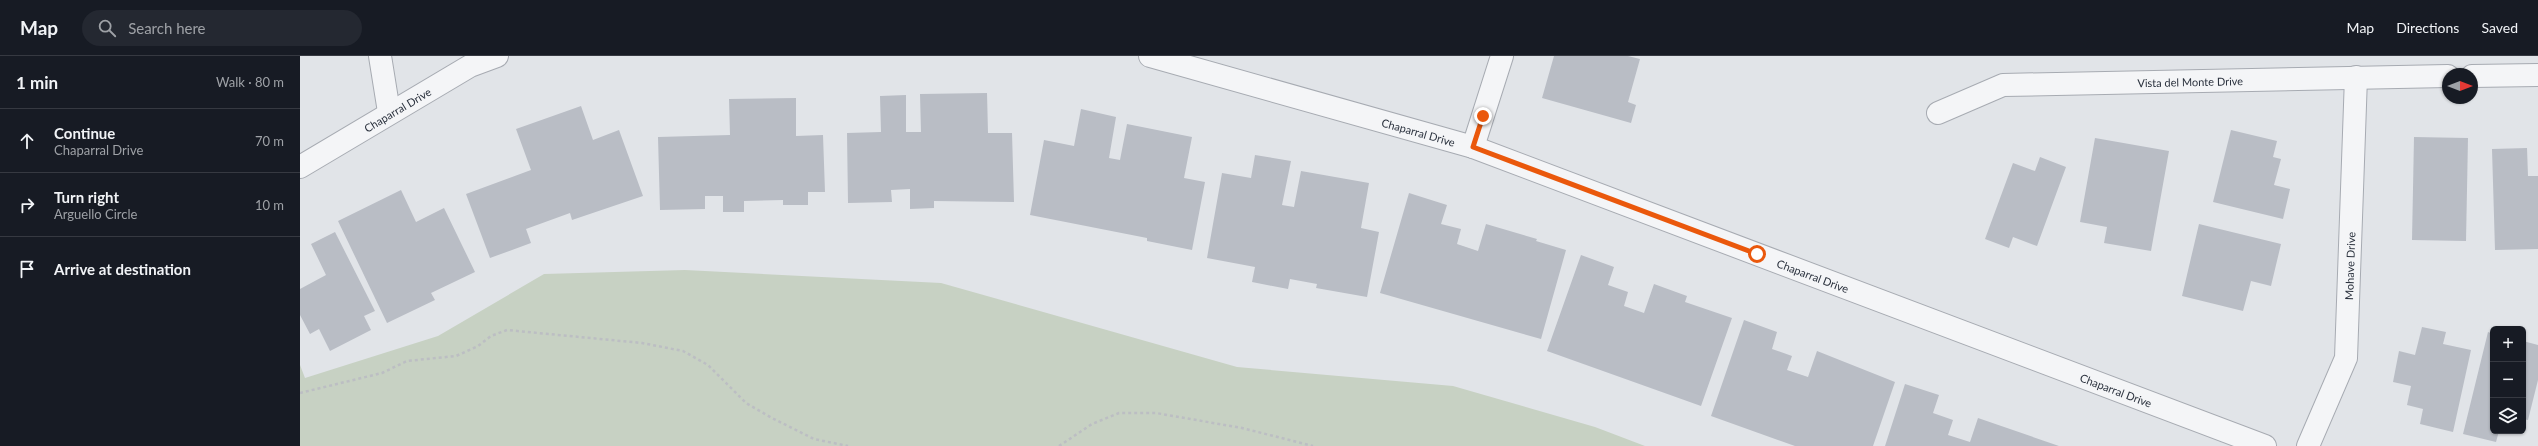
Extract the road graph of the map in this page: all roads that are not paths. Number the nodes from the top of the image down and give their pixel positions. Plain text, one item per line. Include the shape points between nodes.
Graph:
1 (380, 56) edge
2 (497, 56) edge
3 (1150, 56) edge
4 (1502, 56) edge
5 (2538, 75) edge
6 (2442, 76) edge
7 (2478, 76) edge
8 (2356, 77) junction
9 (389, 112) junction
10 (1938, 113) dead end
11 (1473, 147) junction
12 (300, 167) edge
13 (2265, 446) edge
14 (2308, 446) edge

1 - 9 street
2 - 9 street, Chaparral Drive via 470,66
3 - 11 street, Chaparral Drive
4 - 11 street
5 - 7 street
6 - 8 street, Vista del Monte Drive
8 - 10 street, Vista del Monte Drive via 2003,85
8 - 14 street, Mohave Drive via 2346,358
9 - 12 street, Chaparral Drive
11 - 13 street, Chaparral Drive

